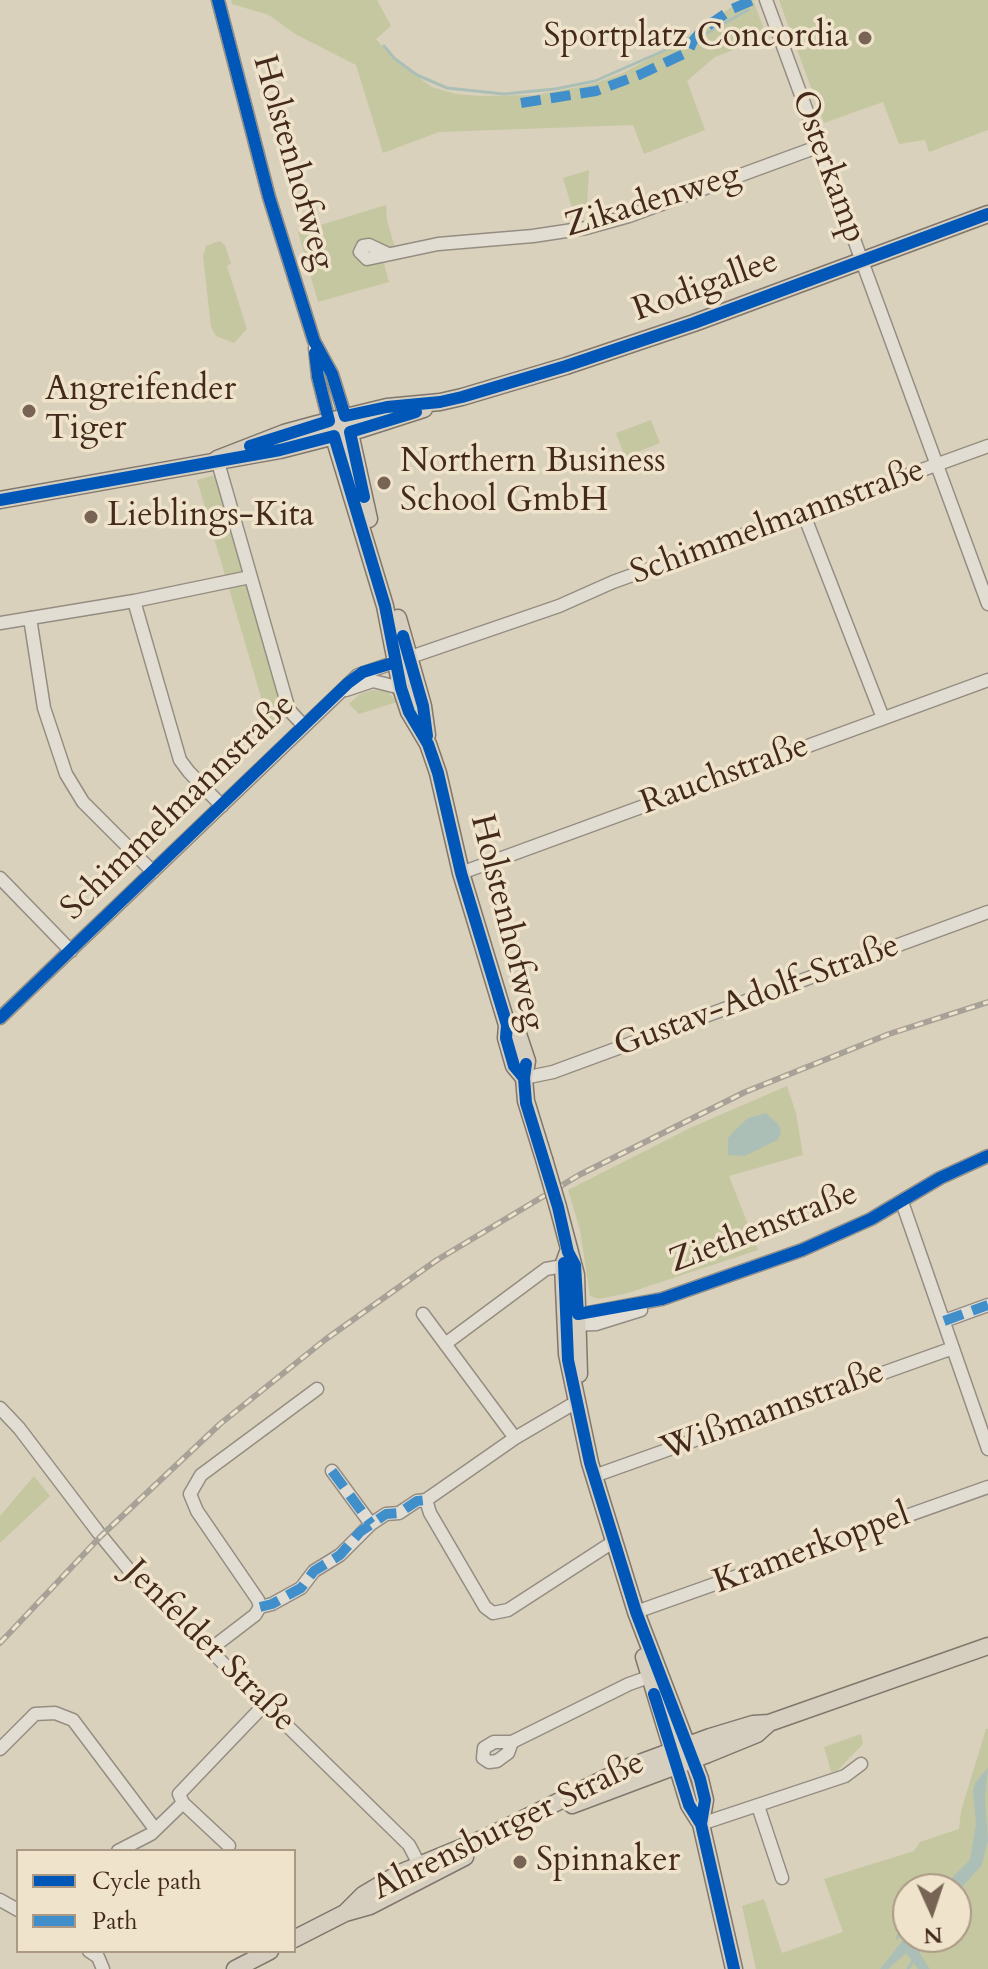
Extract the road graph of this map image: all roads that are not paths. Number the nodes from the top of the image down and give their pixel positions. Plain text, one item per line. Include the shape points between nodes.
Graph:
1 (218, 0) edge
2 (766, 0) edge
3 (820, 146) junction
4 (988, 214) edge
5 (388, 254) dead end
6 (862, 260) junction
7 (340, 426) junction
8 (988, 446) edge
9 (217, 459) junction
10 (938, 465) junction
11 (0, 500) edge
12 (804, 515) junction
13 (250, 577) junction
14 (134, 601) junction
15 (988, 604) edge
16 (30, 618) junction
17 (0, 623) edge
18 (403, 660) junction
19 (988, 680) edge
20 (401, 688) junction
21 (336, 695) junction
22 (883, 718) junction
23 (304, 726) junction
24 (428, 744) junction
25 (222, 806) junction
26 (153, 872) junction
27 (461, 873) junction
28 (0, 878) edge
29 (988, 912) edge
30 (71, 951) junction
31 (0, 1018) edge
32 (524, 1078) junction
33 (988, 1156) edge
34 (902, 1202) junction
35 (566, 1259) junction
36 (988, 1305) edge
37 (423, 1314) dead end
38 (574, 1321) junction
39 (944, 1321) junction
40 (445, 1344) junction
41 (953, 1348) junction
42 (317, 1389) dead end
43 (578, 1401) junction
44 (0, 1408) edge
45 (515, 1438) junction
46 (988, 1449) edge
47 (332, 1471) dead end
48 (594, 1476) junction
49 (988, 1487) edge
50 (422, 1500) junction
51 (371, 1524) junction
52 (613, 1542) junction
53 (260, 1607) junction
54 (636, 1612) junction
55 (988, 1646) edge
56 (208, 1651) junction
57 (649, 1677) junction
58 (266, 1703) junction
59 (512, 1742) dead end
60 (0, 1749) edge
61 (683, 1755) junction
62 (861, 1764) dead end
63 (183, 1803) junction
64 (758, 1806) junction
65 (701, 1824) junction
66 (155, 1829) junction
67 (229, 1846) dead end
68 (122, 1849) edge
69 (423, 1871) junction
70 (782, 1878) dead end
71 (296, 1938) edge
72 (92, 1953) edge
73 (266, 1953) edge
74 (103, 1969) edge
75 (235, 1969) edge
76 (734, 1969) edge

1 - 7 street, Holstenhofweg via 269,197 314,341 318,377
2 - 3 street, Osterkamp
3 - 5 street, Zikadenweg via 593,226
3 - 6 street, Osterkamp
4 - 6 main road, Rodigallee
6 - 7 main road, Rodigallee via 600,355 402,417
6 - 10 street, Osterkamp
7 - 9 main road, Rodigallee via 280,450
7 - 18 main road, Holstenhofweg
8 - 10 street, Schimmelmannstraße
9 - 11 main road, Rodigallee
9 - 13 street
10 - 12 street, Schimmelmannstraße
10 - 15 street, Osterkamp
12 - 18 street, Schimmelmannstraße
12 - 22 street
13 - 14 street
13 - 23 street via 289,710
14 - 16 street
14 - 25 street via 180,760
16 - 17 street
16 - 26 street via 44,708 66,774 83,802
18 - 20 main road, Holstenhofweg
18 - 21 street, Schimmelmannstraße via 358,675
18 - 24 main road, Holstenhofweg via 423,706
19 - 22 street, Rauchstraße
20 - 21 street via 373,681
20 - 24 main road, Holstenhofweg
21 - 23 street, Schimmelmannstraße
22 - 27 street, Rauchstraße
23 - 25 street, Schimmelmannstraße
24 - 27 main road, Holstenhofweg
25 - 26 street, Schimmelmannstraße
26 - 30 street, Schimmelmannstraße
27 - 32 main road, Holstenhofweg via 507,1025 518,1034 526,1059
28 - 30 street
29 - 32 street, Gustav-Adolf-Straße via 553,1072
30 - 31 street, Schimmelmannstraße
32 - 35 main road, Holstenhofweg, bridge
33 - 34 street, Ziethenstraße
34 - 38 street, Ziethenstraße via 802,1250 662,1299
34 - 39 street
35 - 38 main road, Holstenhofweg via 575,1265
35 - 40 street
36 - 39 street
37 - 40 street
38 - 43 main road, Holstenhofweg via 569,1369
39 - 41 street
40 - 45 street
41 - 46 street
41 - 48 street, Wißmannstraße
42 - 53 street via 201,1475 190,1494
43 - 45 street
43 - 48 main road, Holstenhofweg
44 - 56 street, Jenfelder Straße via 134,1576
45 - 50 street
47 - 51 street
48 - 52 main road, Holstenhofweg
49 - 54 street, Kramerkoppel
50 - 51 street
50 - 52 street via 493,1613 508,1610
51 - 53 street via 301,1588
52 - 54 main road, Holstenhofweg
53 - 56 street
54 - 57 main road, Holstenhofweg
54 - 61 main road, Holstenhofweg
55 - 61 main road, Ahrensburger Straße via 769,1723 753,1724
56 - 58 street, Jenfelder Straße
57 - 59 street
57 - 61 main road, Holstenhofweg
58 - 63 street via 179,1794
58 - 69 street, Jenfelder Straße via 409,1845
60 - 66 street via 35,1714 55,1713 73,1720
61 - 65 main road via 689,1805
61 - 69 main road, Ahrensburger Straße via 602,1780
62 - 64 street via 845,1776
63 - 66 street
63 - 67 street
64 - 65 street
64 - 70 street
65 - 76 main road
66 - 68 street
69 - 71 main road, Ahrensburger Straße via 363,1895 345,1913
72 - 74 street
73 - 75 main road

